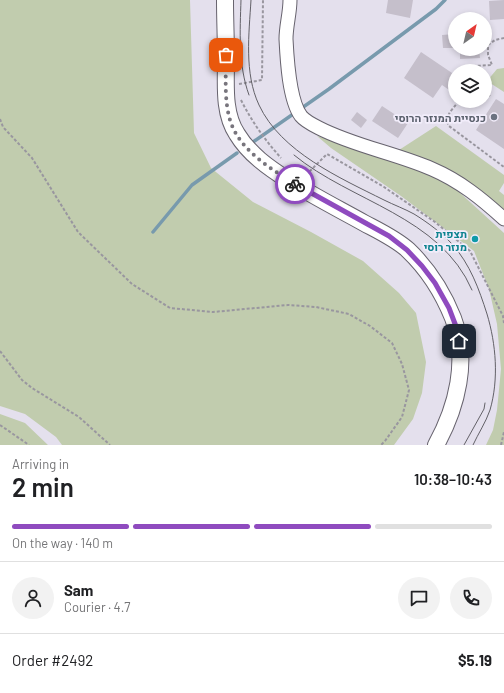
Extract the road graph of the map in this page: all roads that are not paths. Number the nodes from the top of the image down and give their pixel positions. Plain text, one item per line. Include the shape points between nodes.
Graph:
1 (225, 0) edge
2 (290, 0) edge
3 (504, 219) edge
4 (436, 445) edge

1 - 4 main road via 226,96 230,120 244,145 270,168 389,236 407,250 435,283 449,308 457,329 460,374 455,402 446,428
2 - 3 lane via 286,38 290,85 301,116 332,135 451,177 475,193

